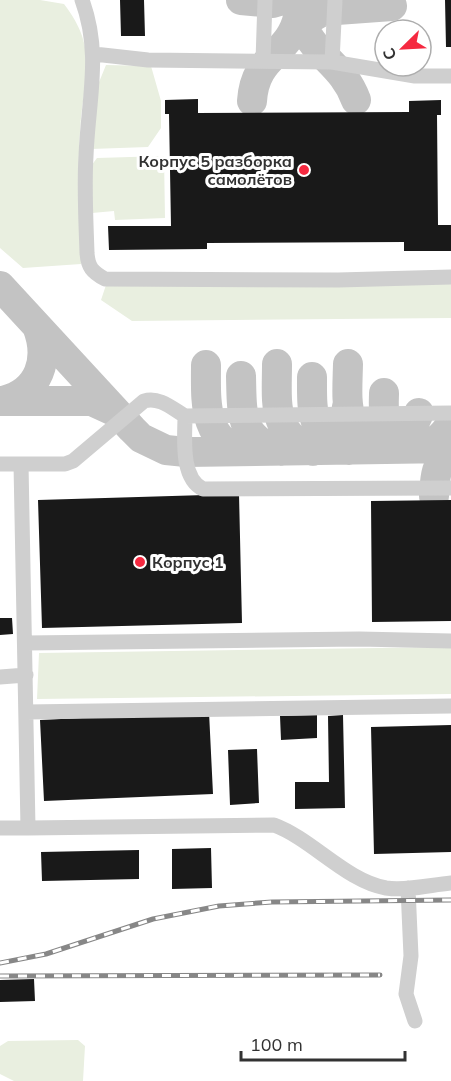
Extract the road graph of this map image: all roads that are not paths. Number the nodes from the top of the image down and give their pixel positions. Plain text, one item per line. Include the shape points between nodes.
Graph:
1 (82, 0) edge
2 (265, 0) edge
3 (335, 0) edge
4 (94, 54) junction
5 (263, 61) junction
6 (332, 62) junction
7 (451, 76) edge
8 (451, 277) edge
9 (451, 413) edge
10 (185, 416) junction
11 (0, 464) edge
12 (21, 464) junction
13 (451, 488) edge
14 (451, 641) edge
15 (26, 643) junction
16 (26, 675) junction
17 (0, 677) edge
18 (451, 706) edge
19 (26, 712) junction
20 (0, 828) edge
21 (28, 828) junction
22 (451, 883) edge
23 (408, 888) junction
24 (415, 1021) dead end

1 - 4 lane
2 - 5 lane
3 - 6 lane
4 - 5 lane via 148,60
4 - 8 lane via 86,210 88,263 96,274 105,279
5 - 6 lane
6 - 7 lane via 415,76
9 - 10 lane
10 - 12 lane via 163,403 144,401 73,461
10 - 13 lane via 189,474 203,489
11 - 12 lane
12 - 15 lane
14 - 15 lane
15 - 16 lane
16 - 17 lane
16 - 19 lane
18 - 19 lane
19 - 21 lane
20 - 21 lane
21 - 23 lane via 274,825 368,881 383,887
22 - 23 lane
23 - 24 lane via 411,956 406,994

